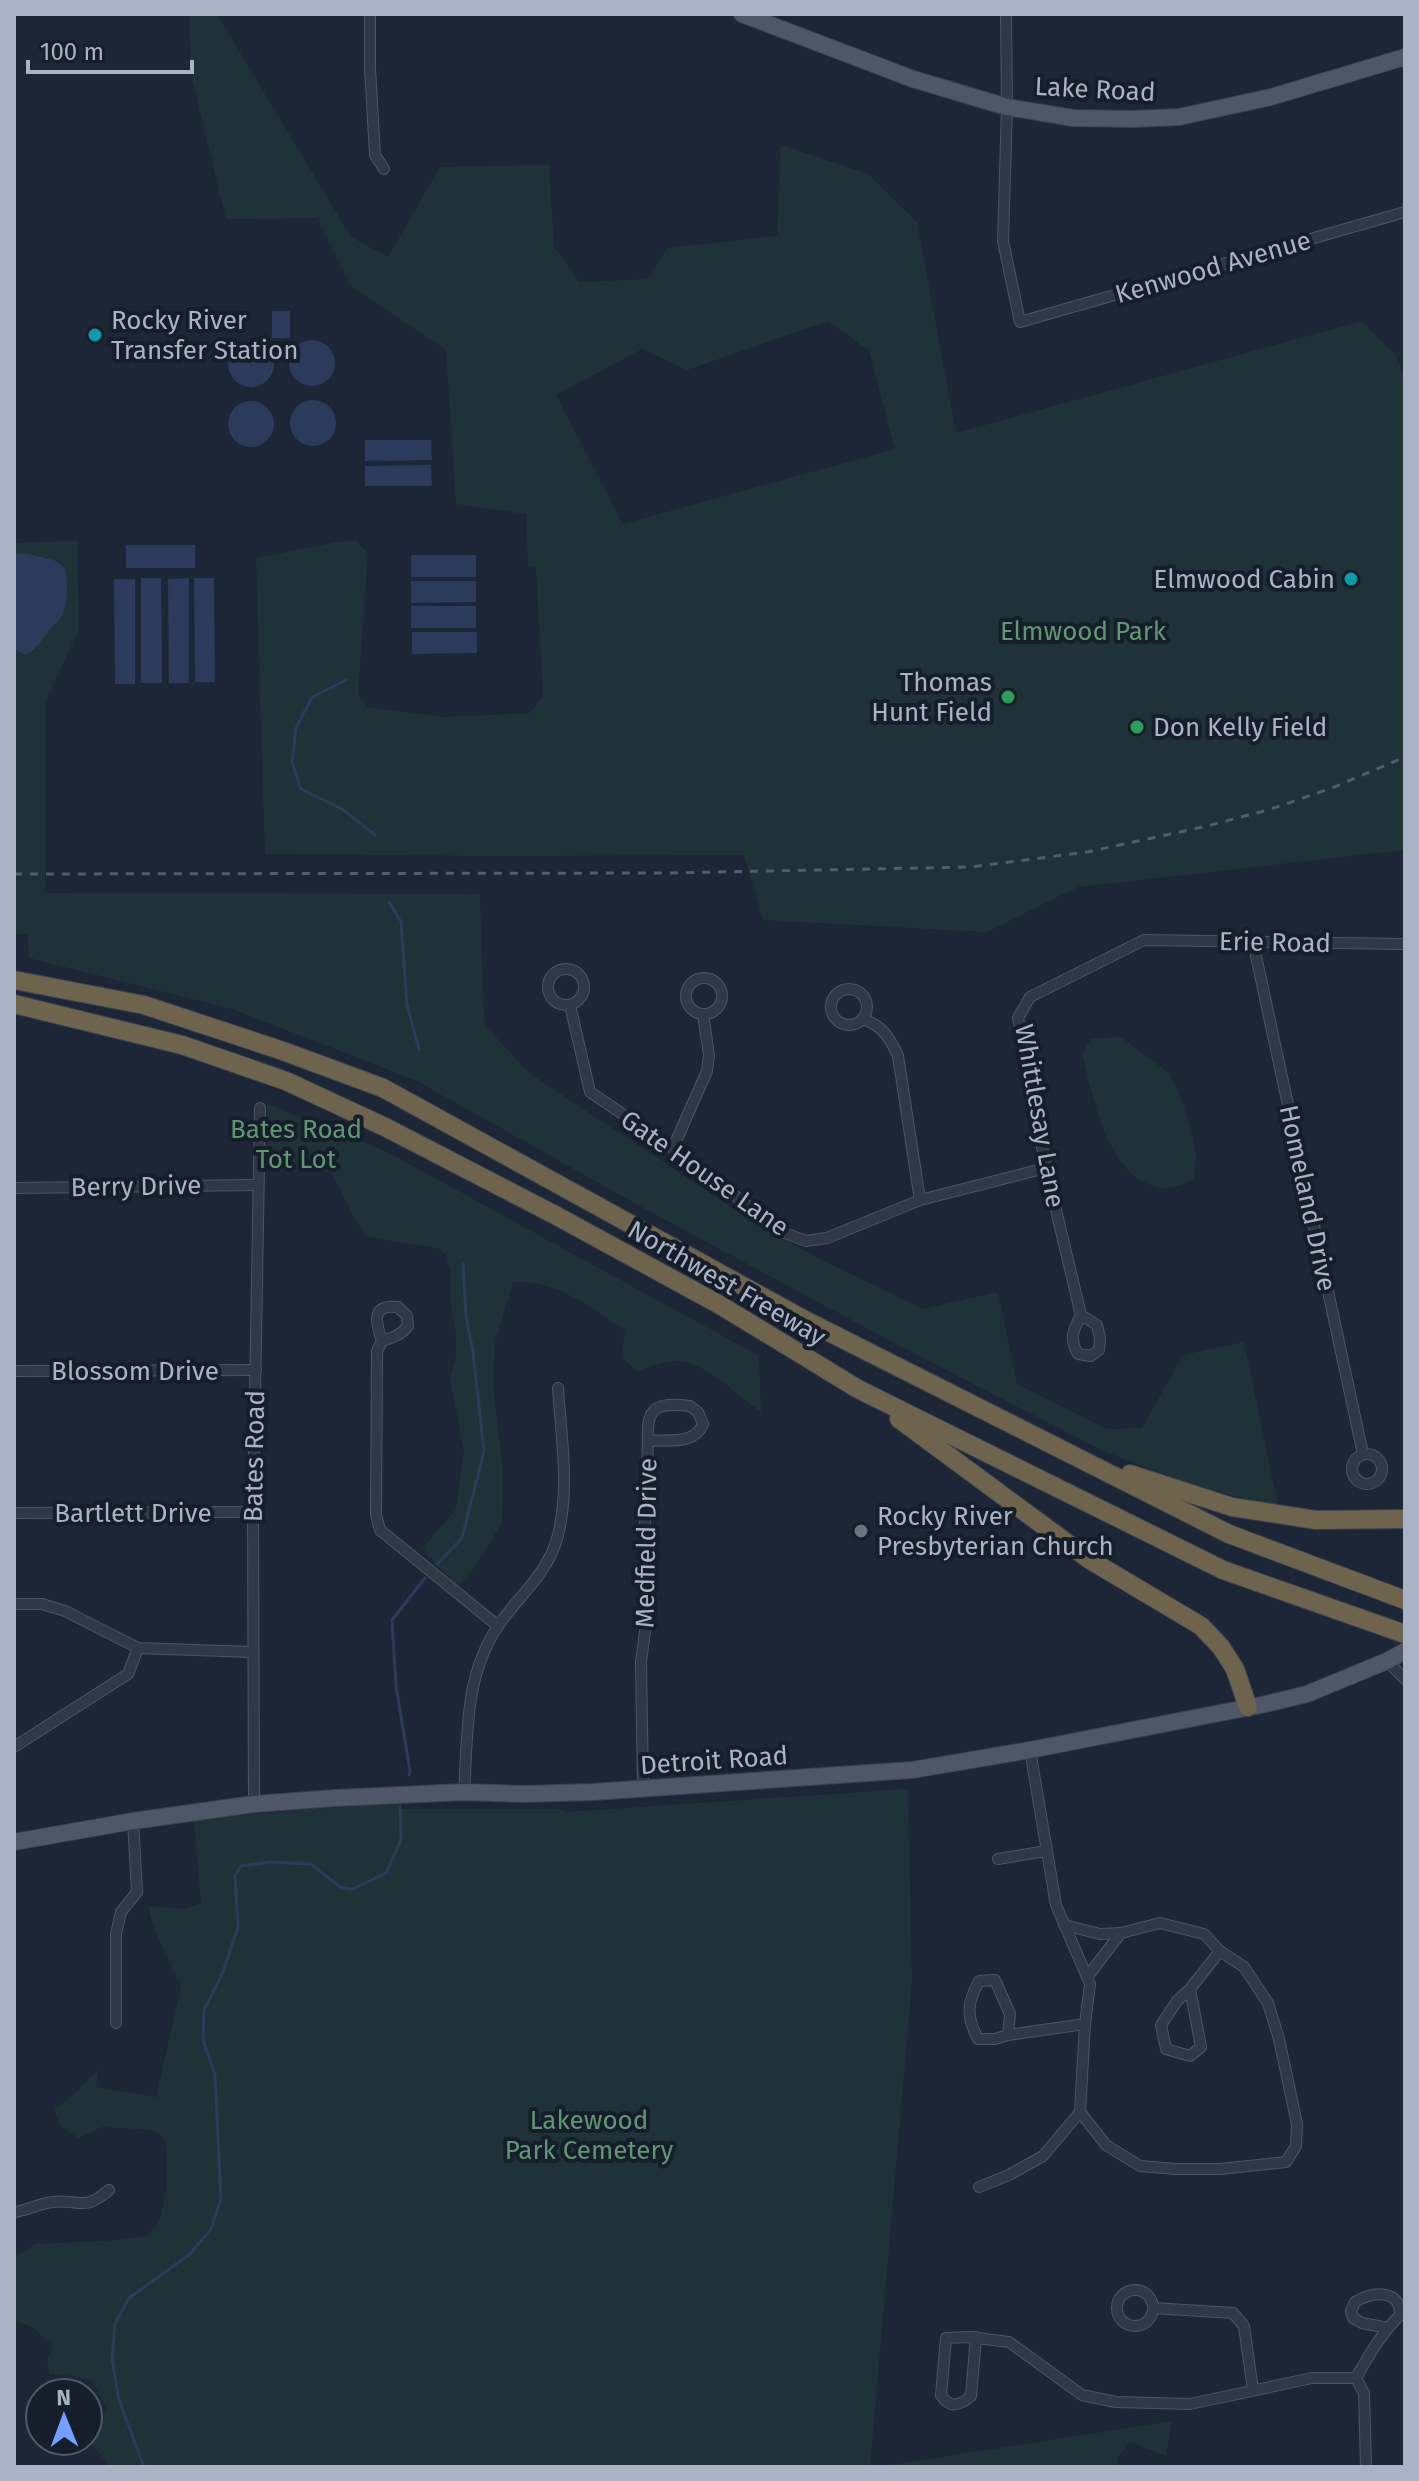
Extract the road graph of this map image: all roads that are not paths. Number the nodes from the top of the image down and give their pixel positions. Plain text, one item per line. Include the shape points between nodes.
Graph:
1 (370, 14) edge
2 (742, 14) edge
3 (1006, 14) edge
4 (1405, 57) edge
5 (1007, 107) junction
6 (384, 169) dead end
7 (1405, 212) edge
8 (1144, 940) joint
9 (1253, 942) junction
10 (1405, 944) edge
11 (14, 980) edge
12 (14, 1004) edge
13 (570, 1005) dead end
14 (703, 1014) dead end
15 (862, 1019) dead end
16 (260, 1108) dead end
17 (673, 1148) junction
18 (1046, 1168) junction
19 (257, 1185) junction
20 (14, 1188) edge
21 (920, 1200) junction
22 (1081, 1315) dead end
23 (382, 1341) dead end
24 (256, 1370) junction
25 (14, 1371) edge
26 (558, 1388) dead end
27 (858, 1389) junction
28 (648, 1441) junction
29 (1363, 1454) dead end
30 (1074, 1456) junction
31 (253, 1512) junction
32 (14, 1513) edge
33 (1405, 1519) edge
34 (1405, 1600) edge
35 (14, 1604) edge
36 (498, 1626) junction
37 (1405, 1634) edge
38 (138, 1648) junction
39 (252, 1652) junction
40 (1397, 1655) edge
41 (1405, 1679) edge
42 (1248, 1707) junction
43 (14, 1747) edge
44 (1030, 1750) junction
45 (643, 1788) junction
46 (464, 1792) junction
47 (254, 1804) junction
48 (133, 1821) junction
49 (14, 1842) edge
50 (1046, 1851) junction
51 (998, 1859) dead end
52 (1064, 1925) junction
53 (1121, 1933) junction
54 (1220, 1951) junction
55 (1087, 1977) junction
56 (1190, 1989) junction
57 (116, 2023) dead end
58 (1085, 2024) junction
59 (1008, 2035) junction
60 (1080, 2112) junction
61 (979, 2187) dead end
62 (109, 2190) dead end
63 (14, 2212) edge
64 (1153, 2308) dead end
65 (1388, 2328) junction
66 (976, 2337) junction
67 (1356, 2378) junction
68 (1253, 2390) junction
69 (1366, 2467) edge

1 - 6 street via 375,155
2 - 5 main road, Lake Road via 913,79
3 - 5 street
4 - 5 main road, Lake Road via 1271,97 1179,117 1073,118
5 - 7 street, Kenwood Avenue via 1003,241 1020,322
8 - 9 street, Erie Road
8 - 18 street, Whittlesay Lane via 1030,997 1018,1018
9 - 10 street, Erie Road
9 - 29 street, Homeland Drive
11 - 30 highway, Northwest Freeway via 144,1005 383,1088 803,1319
12 - 27 highway, Northwest Freeway via 182,1045 300,1087 555,1215 720,1305
13 - 17 street, Gate House Lane via 590,1092
14 - 17 street via 707,1071
15 - 21 street via 889,1036 898,1056
16 - 19 street, Bates Road
17 - 21 street, Gate House Lane via 782,1232 806,1241 827,1238
18 - 21 street, Gate House Lane
18 - 22 street, Whittlesay Lane
19 - 20 street, Berry Drive
19 - 24 street, Bates Road
23 - 36 street via 377,1351 380,1530
24 - 25 street, Blossom Drive
24 - 31 street, Bates Road
26 - 36 street via 565,1493 558,1538 537,1580
27 - 37 highway, Northwest Freeway via 1223,1570
27 - 42 highway via 1090,1560 1201,1626 1235,1669
28 - 28 street, Medfield Drive via 649,1414 657,1408 690,1406 698,1412 703,1424 695,1436
28 - 45 street, Medfield Drive via 644,1554 650,1594 641,1662
30 - 33 highway via 1232,1507 1316,1520
30 - 34 highway, Northwest Freeway via 1229,1534
31 - 32 street, Bartlett Drive
31 - 39 street, Bates Road
35 - 38 street via 65,1611
36 - 46 street via 478,1663 470,1695
38 - 39 street
38 - 43 street via 128,1674
39 - 47 street, Bates Road
40 - 41 street
40 - 42 main road, Detroit Road via 1307,1694
42 - 44 main road, Detroit Road
44 - 45 main road, Detroit Road via 885,1773
44 - 50 street
45 - 46 main road, Detroit Road
46 - 47 main road, Detroit Road
47 - 48 main road, Detroit Road
48 - 49 main road, Detroit Road
48 - 57 street via 137,1892 121,1912 116,1934
50 - 51 street
50 - 52 street
52 - 53 street
52 - 55 street
53 - 54 street via 1160,1923 1204,1934
53 - 55 street
54 - 56 street
54 - 60 street via 1244,1967 1268,2003 1297,2124 1296,2146 1286,2162 1220,2169 1140,2166 1106,2145
55 - 58 street
56 - 56 street via 1201,2047 1190,2056 1166,2049 1161,2025
58 - 59 street
58 - 60 street
59 - 59 street via 1010,2014 995,1980 979,1981 970,1997 969,2022 978,2039
60 - 61 street via 1043,2156
62 - 63 street via 81,2204 56,2201
64 - 68 street via 1233,2313 1244,2326
65 - 65 street via 1353,2318 1355,2302 1365,2295 1397,2298 1400,2315
65 - 67 street
66 - 66 street via 946,2338 941,2395 953,2406 971,2396
66 - 68 street via 1009,2342 1082,2395 1116,2402 1190,2404
67 - 68 street via 1312,2378
67 - 69 street via 1364,2393

